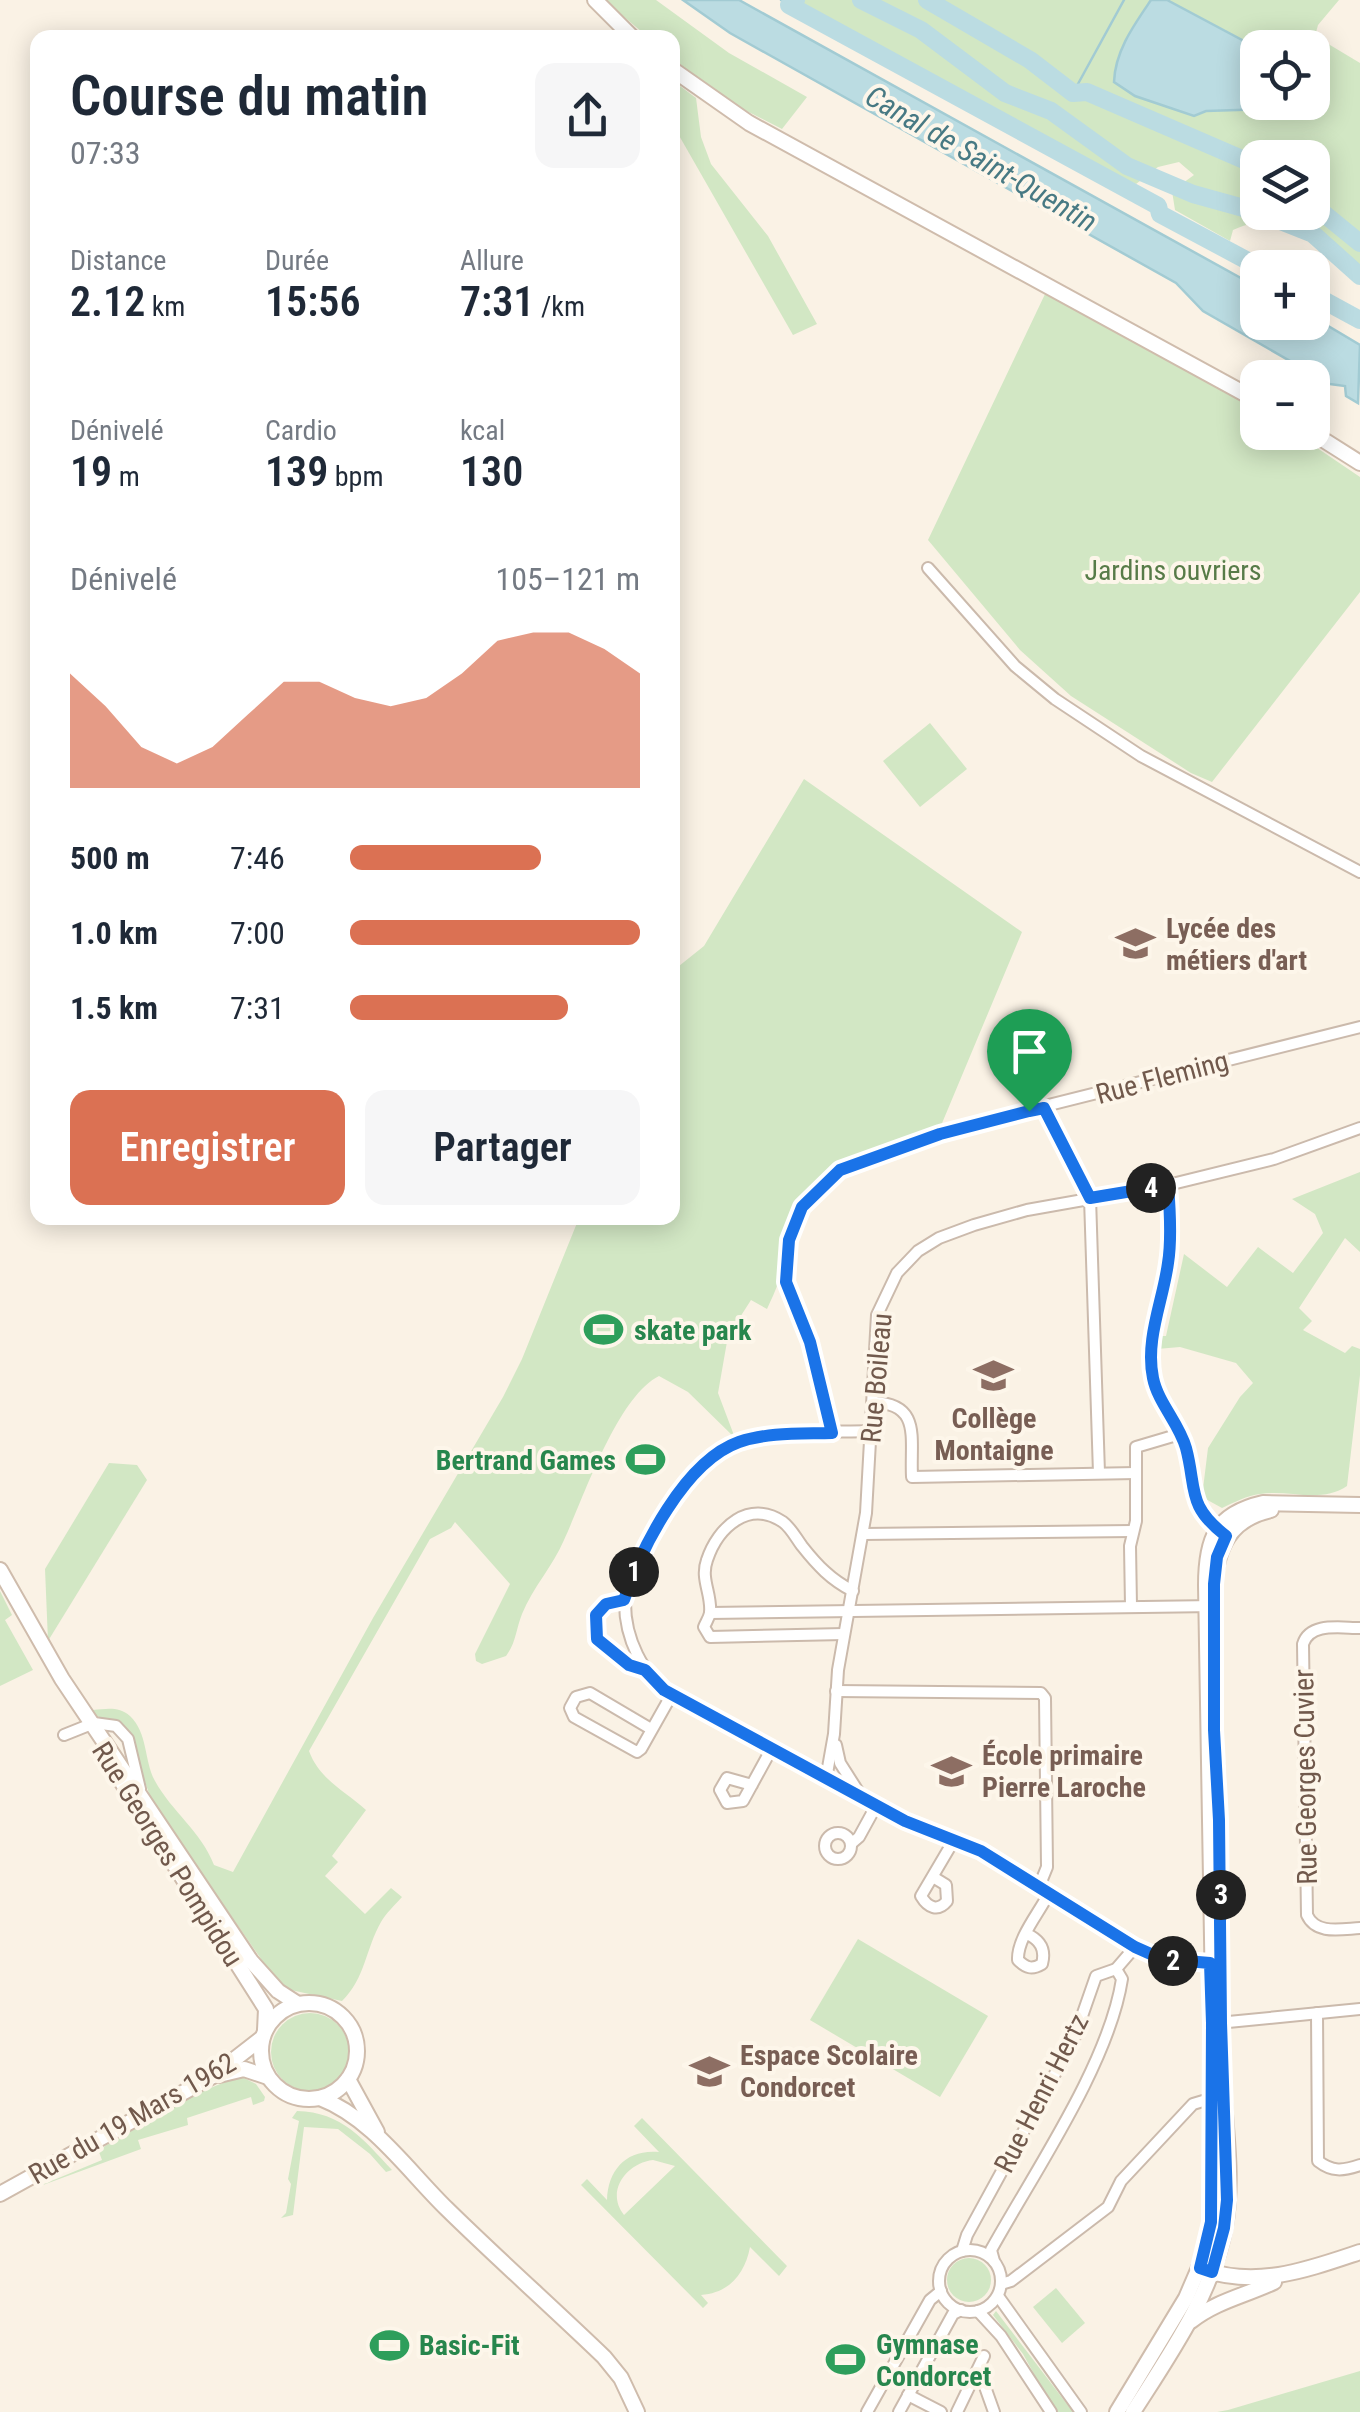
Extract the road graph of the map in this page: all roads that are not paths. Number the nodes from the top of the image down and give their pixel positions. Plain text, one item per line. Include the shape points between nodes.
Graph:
1 (594, 0) edge
2 (625, 30) edge
3 (680, 75) edge
4 (1240, 392) edge
5 (1330, 444) edge
6 (1360, 463) edge
7 (928, 568) dead end
8 (1360, 872) edge
9 (1360, 1027) edge
10 (1044, 1108) junction
11 (1360, 1128) edge
12 (1168, 1185) junction
13 (1090, 1198) junction
14 (872, 1402) junction
15 (871, 1431) junction
16 (832, 1433) junction
17 (1180, 1434) junction
18 (1136, 1473) junction
19 (1098, 1474) junction
20 (1360, 1505) edge
21 (1218, 1530) junction
22 (1133, 1531) junction
23 (864, 1534) junction
24 (0, 1570) edge
25 (853, 1591) junction
26 (624, 1600) junction
27 (1131, 1606) junction
28 (1211, 1606) junction
29 (851, 1609) junction
30 (710, 1613) junction
31 (1360, 1628) edge
32 (844, 1634) junction
33 (645, 1670) junction
34 (836, 1690) junction
35 (672, 1694) junction
36 (90, 1724) junction
37 (652, 1729) junction
38 (834, 1734) junction
39 (64, 1735) dead end
40 (772, 1748) junction
41 (830, 1756) junction
42 (804, 1767) junction
43 (826, 1779) junction
44 (752, 1785) dead end
45 (863, 1800) junction
46 (876, 1806) junction
47 (954, 1840) junction
48 (852, 1843) dead end
49 (933, 1876) dead end
50 (1043, 1891) junction
51 (1360, 1928) edge
52 (1027, 1934) dead end
53 (1135, 1947) junction
54 (1216, 1963) junction
55 (1116, 1969) junction
56 (298, 2004) junction
57 (1360, 2009) edge
58 (1317, 2013) junction
59 (1216, 2023) junction
60 (263, 2034) junction
61 (213, 2076) junction
62 (268, 2077) junction
63 (348, 2079) junction
64 (320, 2098) junction
65 (1213, 2098) junction
66 (382, 2142) junction
67 (1360, 2165) edge
68 (0, 2194) edge
69 (1222, 2236) junction
70 (962, 2251) junction
71 (1360, 2252) edge
72 (994, 2260) junction
73 (1206, 2270) junction
74 (1293, 2273) junction
75 (1244, 2279) junction
76 (999, 2290) junction
77 (941, 2291) junction
78 (1200, 2298) junction
79 (1217, 2303) junction
80 (961, 2310) junction
81 (978, 2311) junction
82 (1190, 2322) junction
83 (984, 2356) dead end
84 (979, 2370) junction
85 (908, 2395) junction
86 (637, 2412) edge
87 (867, 2412) edge
88 (899, 2412) edge
89 (941, 2412) edge
90 (957, 2412) edge
91 (994, 2412) edge
92 (1051, 2412) edge
93 (1082, 2412) edge
94 (1117, 2412) edge
95 (1133, 2412) edge

1 - 2 main road
3 - 4 main road via 749,123
5 - 6 main road
7 - 8 street via 1016,666 1055,699 1141,756
9 - 10 street, Rue Fleming
10 - 13 street
10 - 16 street, Rue Fleming via 950,1131 840,1170 810,1196 789,1240 786,1282 810,1342
11 - 12 street, Rue Boileau via 1274,1159
12 - 13 street, Rue Boileau
12 - 17 street via 1168,1262 1150,1355 1153,1381
13 - 14 street, Rue Boileau via 974,1225 918,1250 890,1284 877,1315
13 - 19 street
14 - 15 street, Rue Boileau
14 - 19 street via 892,1403 909,1416 912,1477
15 - 16 street
15 - 23 street, Rue Boileau
16 - 26 street via 758,1437 715,1453 685,1482
17 - 18 street via 1136,1447
17 - 21 street via 1196,1502
18 - 19 street
18 - 22 street
20 - 21 main road via 1263,1503 1235,1512
21 - 28 main road
22 - 23 street
22 - 27 street
23 - 25 street, Rue Boileau
24 - 36 main road, Rue Georges Pompidou
25 - 29 street, Rue Boileau
25 - 30 street via 823,1571 780,1520 746,1514 721,1532 706,1560
26 - 33 street
26 - 33 street via 596,1615 597,1639
27 - 28 street
27 - 29 street
28 - 54 main road
29 - 30 street
29 - 32 street, Rue Boileau
30 - 32 street via 704,1627 710,1637
31 - 51 street, Rue Georges Cuvier via 1314,1630 1303,1644 1307,1915 1320,1929
32 - 34 street, Rue Boileau
33 - 35 street
34 - 38 street, Rue Boileau
34 - 50 street via 1041,1693
35 - 37 street
35 - 40 street
36 - 39 street
36 - 56 main road, Rue Georges Pompidou via 251,1961
36 - 60 main road, Rue Georges Pompidou via 266,2008
37 - 37 street via 590,1693 576,1697 570,1708 574,1717 633,1752
38 - 41 street, Rue Boileau
38 - 45 street, Rue Boileau via 840,1763
40 - 42 street
40 - 44 street
41 - 42 street
41 - 43 street, Rue Boileau
42 - 43 street
43 - 45 street
45 - 46 street
46 - 47 street
46 - 48 street
47 - 49 street
47 - 50 street
50 - 52 street
50 - 53 street
53 - 54 street via 1162,1959
53 - 55 street
54 - 59 main road
55 - 70 street, Rue Henri Hertz via 1096,1976 1074,2039
55 - 72 street, Rue Henri Hertz via 1120,1993 1098,2054 991,2250
56 - 60 main road via 284,2009
56 - 63 main road via 326,2006 348,2023 357,2051
57 - 58 street
58 - 59 street
58 - 67 street via 1318,2161 1329,2169
59 - 65 main road
59 - 69 main road via 1227,2200
60 - 61 main road, Rue du 19 Mars 1962
60 - 62 main road
61 - 62 main road via 244,2070
61 - 68 main road, Rue du 19 Mars 1962
62 - 64 main road via 290,2096
63 - 64 main road
63 - 66 main road
64 - 66 main road
65 - 73 main road
65 - 76 street via 1194,2104 1121,2181 1108,2207
66 - 86 main road via 604,2357
69 - 73 main road
69 - 75 main road via 1226,2266
70 - 72 street
70 - 77 street via 942,2270
71 - 74 main road
72 - 76 street
73 - 75 main road
73 - 78 main road
73 - 94 main road
74 - 75 main road
74 - 79 main road
76 - 81 street
76 - 93 street
77 - 80 street
77 - 87 street
78 - 79 main road
78 - 82 main road
79 - 82 main road
80 - 81 street
80 - 85 street
81 - 92 street
82 - 95 main road
83 - 84 street
84 - 90 street
84 - 91 street
85 - 88 street
85 - 89 street

